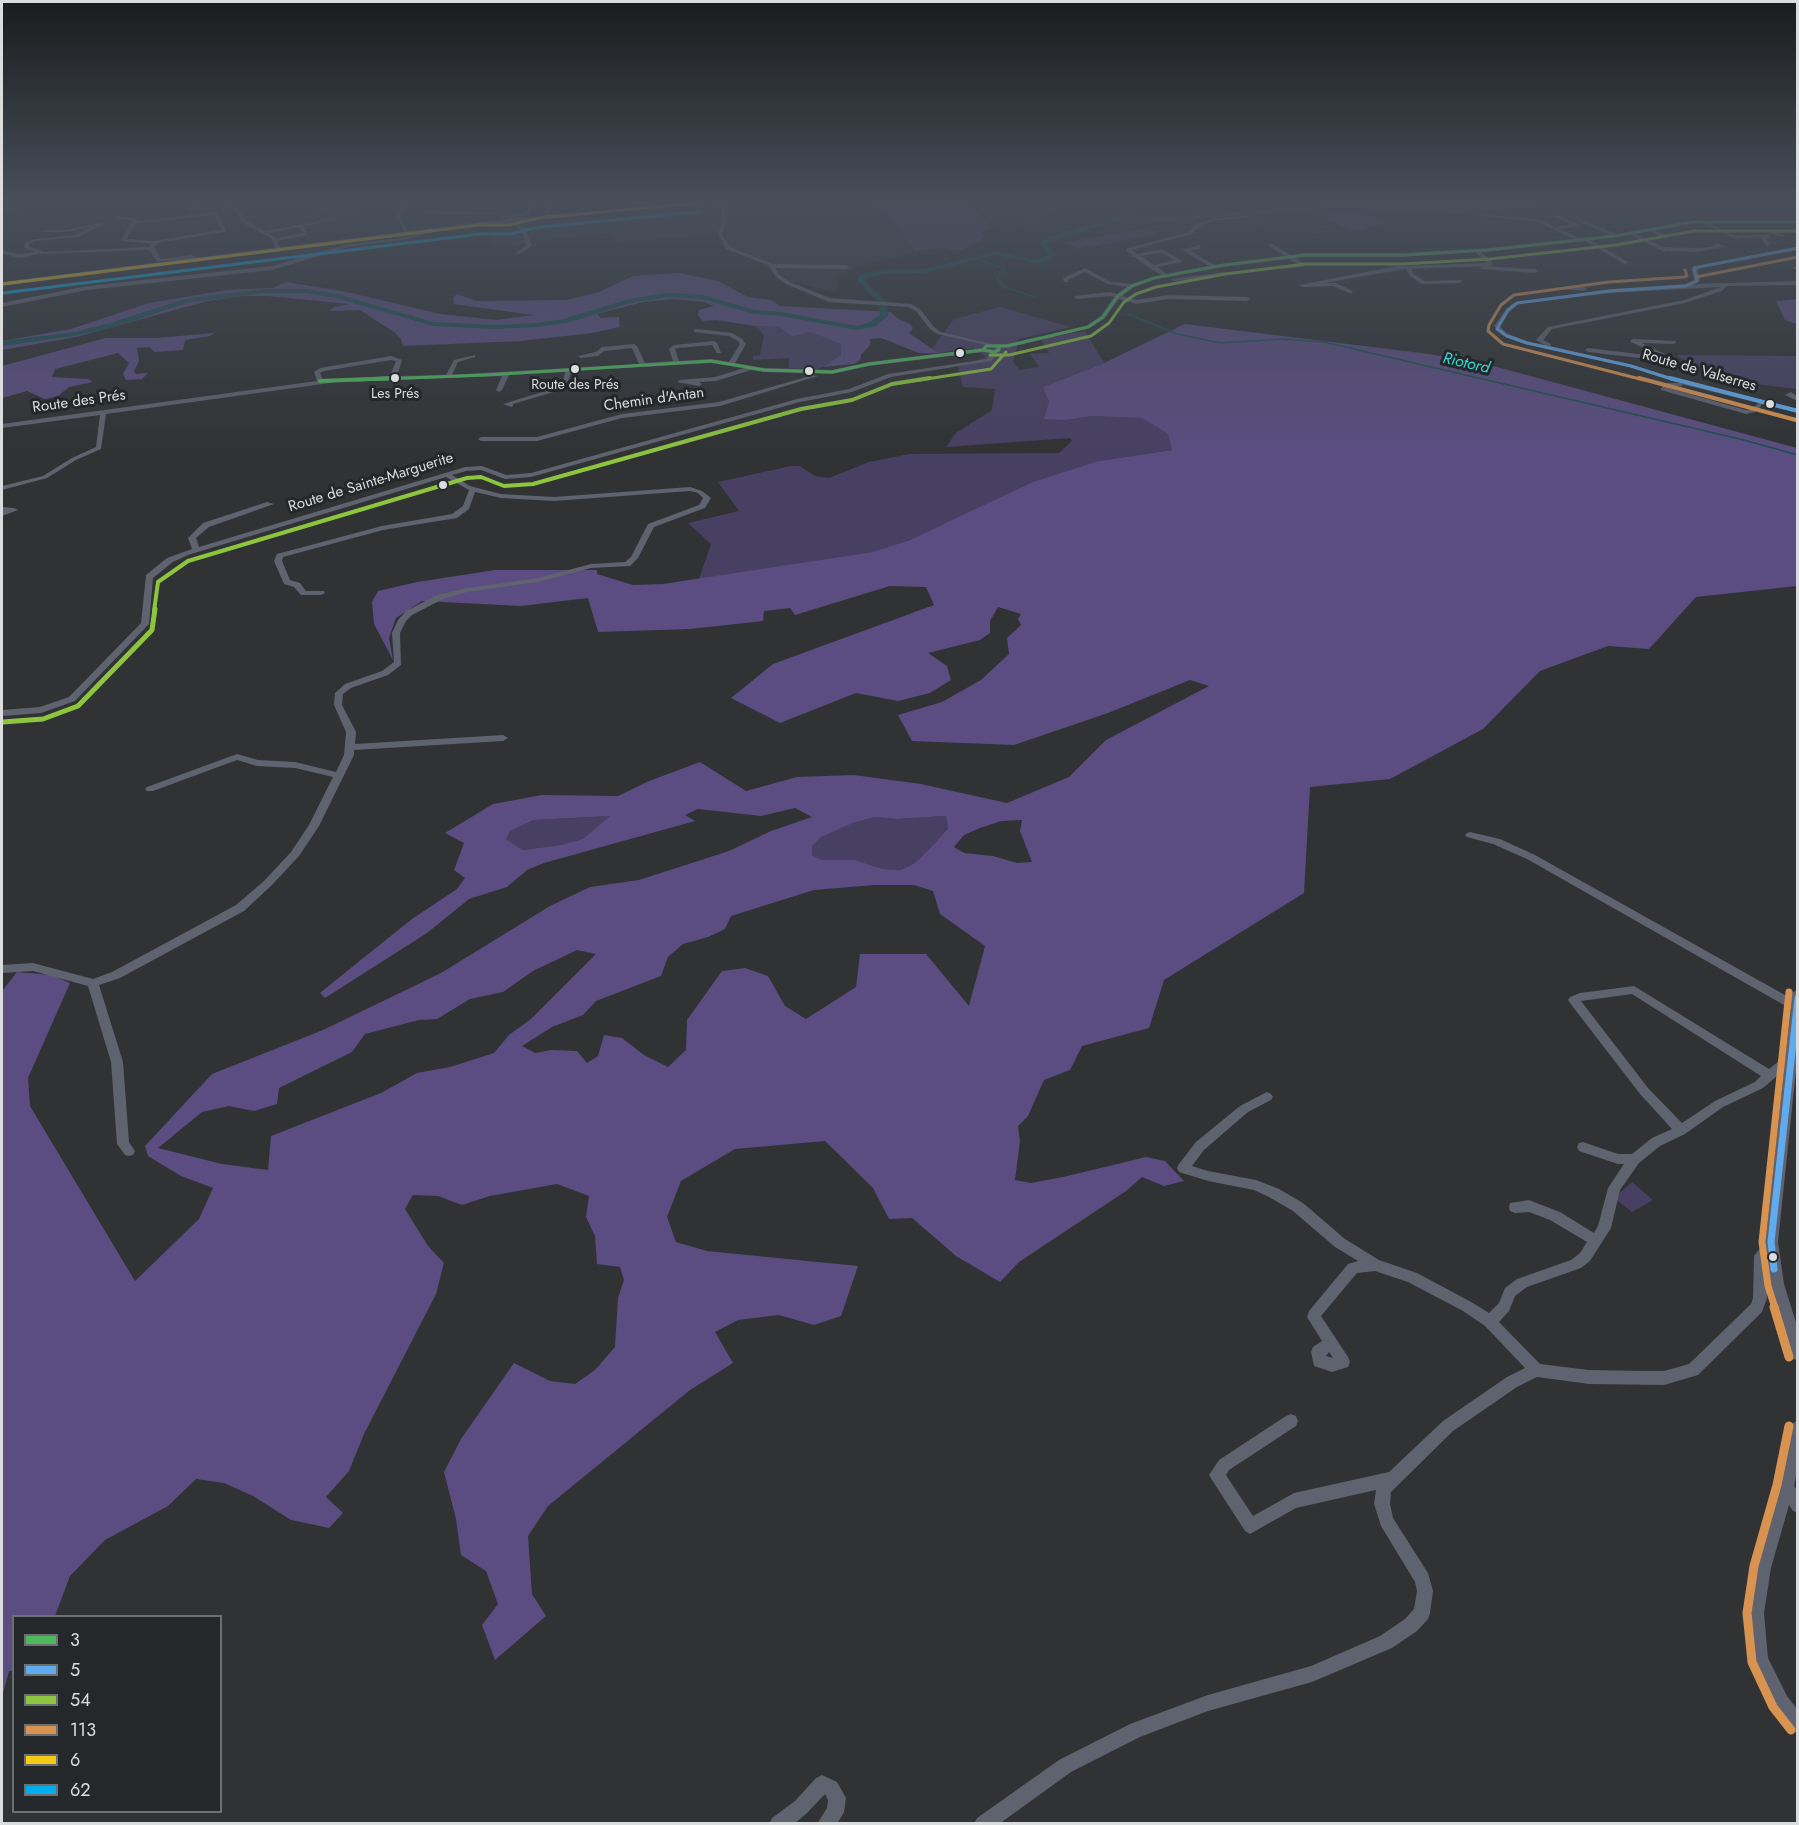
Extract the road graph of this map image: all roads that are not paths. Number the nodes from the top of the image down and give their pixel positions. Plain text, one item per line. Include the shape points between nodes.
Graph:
1 (85, 288) edge
2 (802, 288) edge
3 (1128, 288) edge
4 (1142, 288) edge
5 (1343, 288) edge
6 (1568, 288) edge
7 (1656, 288) edge
8 (1722, 288) edge
9 (1351, 292) dead end
10 (1602, 292) junction
11 (1120, 293) junction
12 (1077, 297) dead end
13 (1247, 299) dead end
14 (2, 305) edge
15 (696, 331) dead end
16 (1674, 342) dead end
17 (990, 348) junction
18 (719, 352) dead end
19 (473, 356) dead end
20 (581, 356) dead end
21 (677, 363) junction
22 (732, 363) junction
23 (643, 365) junction
24 (749, 369) junction
25 (568, 370) junction
26 (830, 372) junction
27 (506, 374) junction
28 (448, 377) junction
29 (393, 378) junction
30 (320, 381) junction
31 (699, 384) dead end
32 (499, 390) dead end
33 (1791, 394) dead end
34 (1797, 399) edge
35 (511, 405) dead end
36 (1759, 405) junction
37 (1773, 406) junction
38 (1797, 411) edge
39 (103, 412) junction
40 (1797, 416) edge
41 (2, 426) edge
42 (481, 439) dead end
43 (446, 474) junction
44 (2, 488) edge
45 (473, 489) junction
46 (270, 504) dead end
47 (2, 509) edge
48 (2, 514) edge
49 (196, 550) junction
50 (321, 593) dead end
51 (2, 713) edge
52 (351, 732) junction
53 (503, 738) dead end
54 (372, 745) junction
55 (351, 747) junction
56 (339, 776) junction
57 (150, 789) dead end
58 (1470, 835) dead end
59 (2, 969) edge
60 (93, 983) junction
61 (1797, 993) edge
62 (1796, 1007) junction
63 (1790, 1063) junction
64 (1769, 1075) junction
65 (1267, 1097) dead end
66 (1681, 1130) junction
67 (1583, 1147) dead end
68 (129, 1151) dead end
69 (1635, 1159) junction
70 (1515, 1207) dead end
71 (1596, 1241) junction
72 (1771, 1251) junction
73 (1375, 1266) junction
74 (1490, 1322) junction
75 (1330, 1343) dead end
76 (1797, 1354) edge
77 (1536, 1370) junction
78 (1291, 1421) dead end
79 (1797, 1428) edge
80 (1393, 1479) junction
81 (1786, 1487) junction
82 (1797, 1506) edge
83 (1797, 1725) edge
84 (778, 1824) edge
85 (826, 1824) edge
86 (983, 1824) edge

1 - 14 street
2 - 17 street via 824,298 914,307 939,333 978,341
3 - 11 street, Route de Sainte-Marguerite
4 - 11 street
5 - 9 street
6 - 10 street
7 - 10 street, Route de Valserres
8 - 16 street via 1685,301 1550,328 1539,340 1552,345 1673,360 1676,359 1633,341
10 - 37 street, Route de Valserres via 1514,304 1497,329 1535,345 1630,366
11 - 12 street
11 - 13 street via 1136,302 1169,297
11 - 17 street, Route de Sainte-Marguerite via 1109,311 1088,327
15 - 22 street via 738,338 743,344
17 - 26 street, Route des Prés
17 - 43 street, Route de Sainte-Marguerite via 994,356 989,360 890,375 850,391 800,400 531,475 505,477 477,468
18 - 21 street via 714,343 676,346 672,349
19 - 28 street via 456,361
20 - 23 street via 634,346
21 - 22 street, Route des Prés
21 - 23 street, Route des Prés
22 - 24 street, Route des Prés
23 - 25 street, Route des Prés
24 - 26 street, Route des Prés
24 - 31 street via 716,379 680,382
25 - 27 street, Route des Prés
25 - 35 street via 565,387 506,404
26 - 42 street, Chemin d'Antan via 720,404 622,416 534,440
27 - 28 street, Route des Prés
27 - 32 street
28 - 29 street, Route des Prés
29 - 30 street, Route des Prés
29 - 30 street via 399,362 391,358 322,369 317,372
30 - 39 street, Route des Prés
33 - 34 street via 1788,395
36 - 36 street via 1674,384 1663,389 1746,412
36 - 37 street
37 - 38 street, Route de Valserres
37 - 40 street
39 - 41 street, Route des Prés
39 - 44 street via 99,448 45,477
43 - 45 street
43 - 49 street, Route de Sainte-Marguerite
45 - 50 street via 466,507 454,516 382,528 280,556 278,561 287,582 297,585 303,593
45 - 52 street via 501,496 554,499 690,489 707,498 702,506 651,526 627,564 591,566 538,580 467,590 419,607 402,620 396,633 400,659 395,666 339,693 338,705
46 - 49 street via 206,525 192,538
47 - 48 street via 14,510
49 - 51 street, Route de Sainte-Marguerite via 170,560 148,577 145,624 72,699 41,710
52 - 54 street
52 - 55 street
53 - 54 street
54 - 55 street
55 - 56 street
56 - 57 street via 237,757
56 - 60 street via 295,854 256,895 194,934
58 - 62 street via 1497,841 1531,857
59 - 60 street via 33,967
60 - 68 street via 117,1062 123,1144
61 - 62 street
62 - 63 street
63 - 64 street
63 - 72 street
64 - 66 street via 1759,1085 1719,1104
64 - 66 street via 1634,990 1574,1000 1644,1090
65 - 73 street via 1244,1109 1200,1146 1183,1168 1274,1193
66 - 69 street via 1656,1142
67 - 69 street via 1618,1159
69 - 71 street via 1614,1188 1604,1228
70 - 71 street via 1529,1206 1555,1216
71 - 74 street via 1576,1264 1539,1276 1510,1292 1504,1307
72 - 76 street
72 - 77 street via 1761,1256 1757,1308 1693,1370 1664,1378 1646,1378 1589,1377
73 - 74 street via 1437,1288
73 - 75 street via 1353,1268 1316,1311 1314,1317
74 - 77 street
77 - 80 street via 1448,1426
78 - 80 street via 1232,1459 1217,1475 1250,1526 1294,1501
79 - 81 street
80 - 86 street via 1384,1490 1386,1521 1422,1579 1425,1591 1422,1614 1411,1625 1386,1642 1312,1674 1208,1703 1136,1730 1065,1766
81 - 82 street
81 - 83 street via 1758,1590 1756,1636 1769,1682
84 - 85 street via 822,1784 831,1788 837,1798 835,1812

